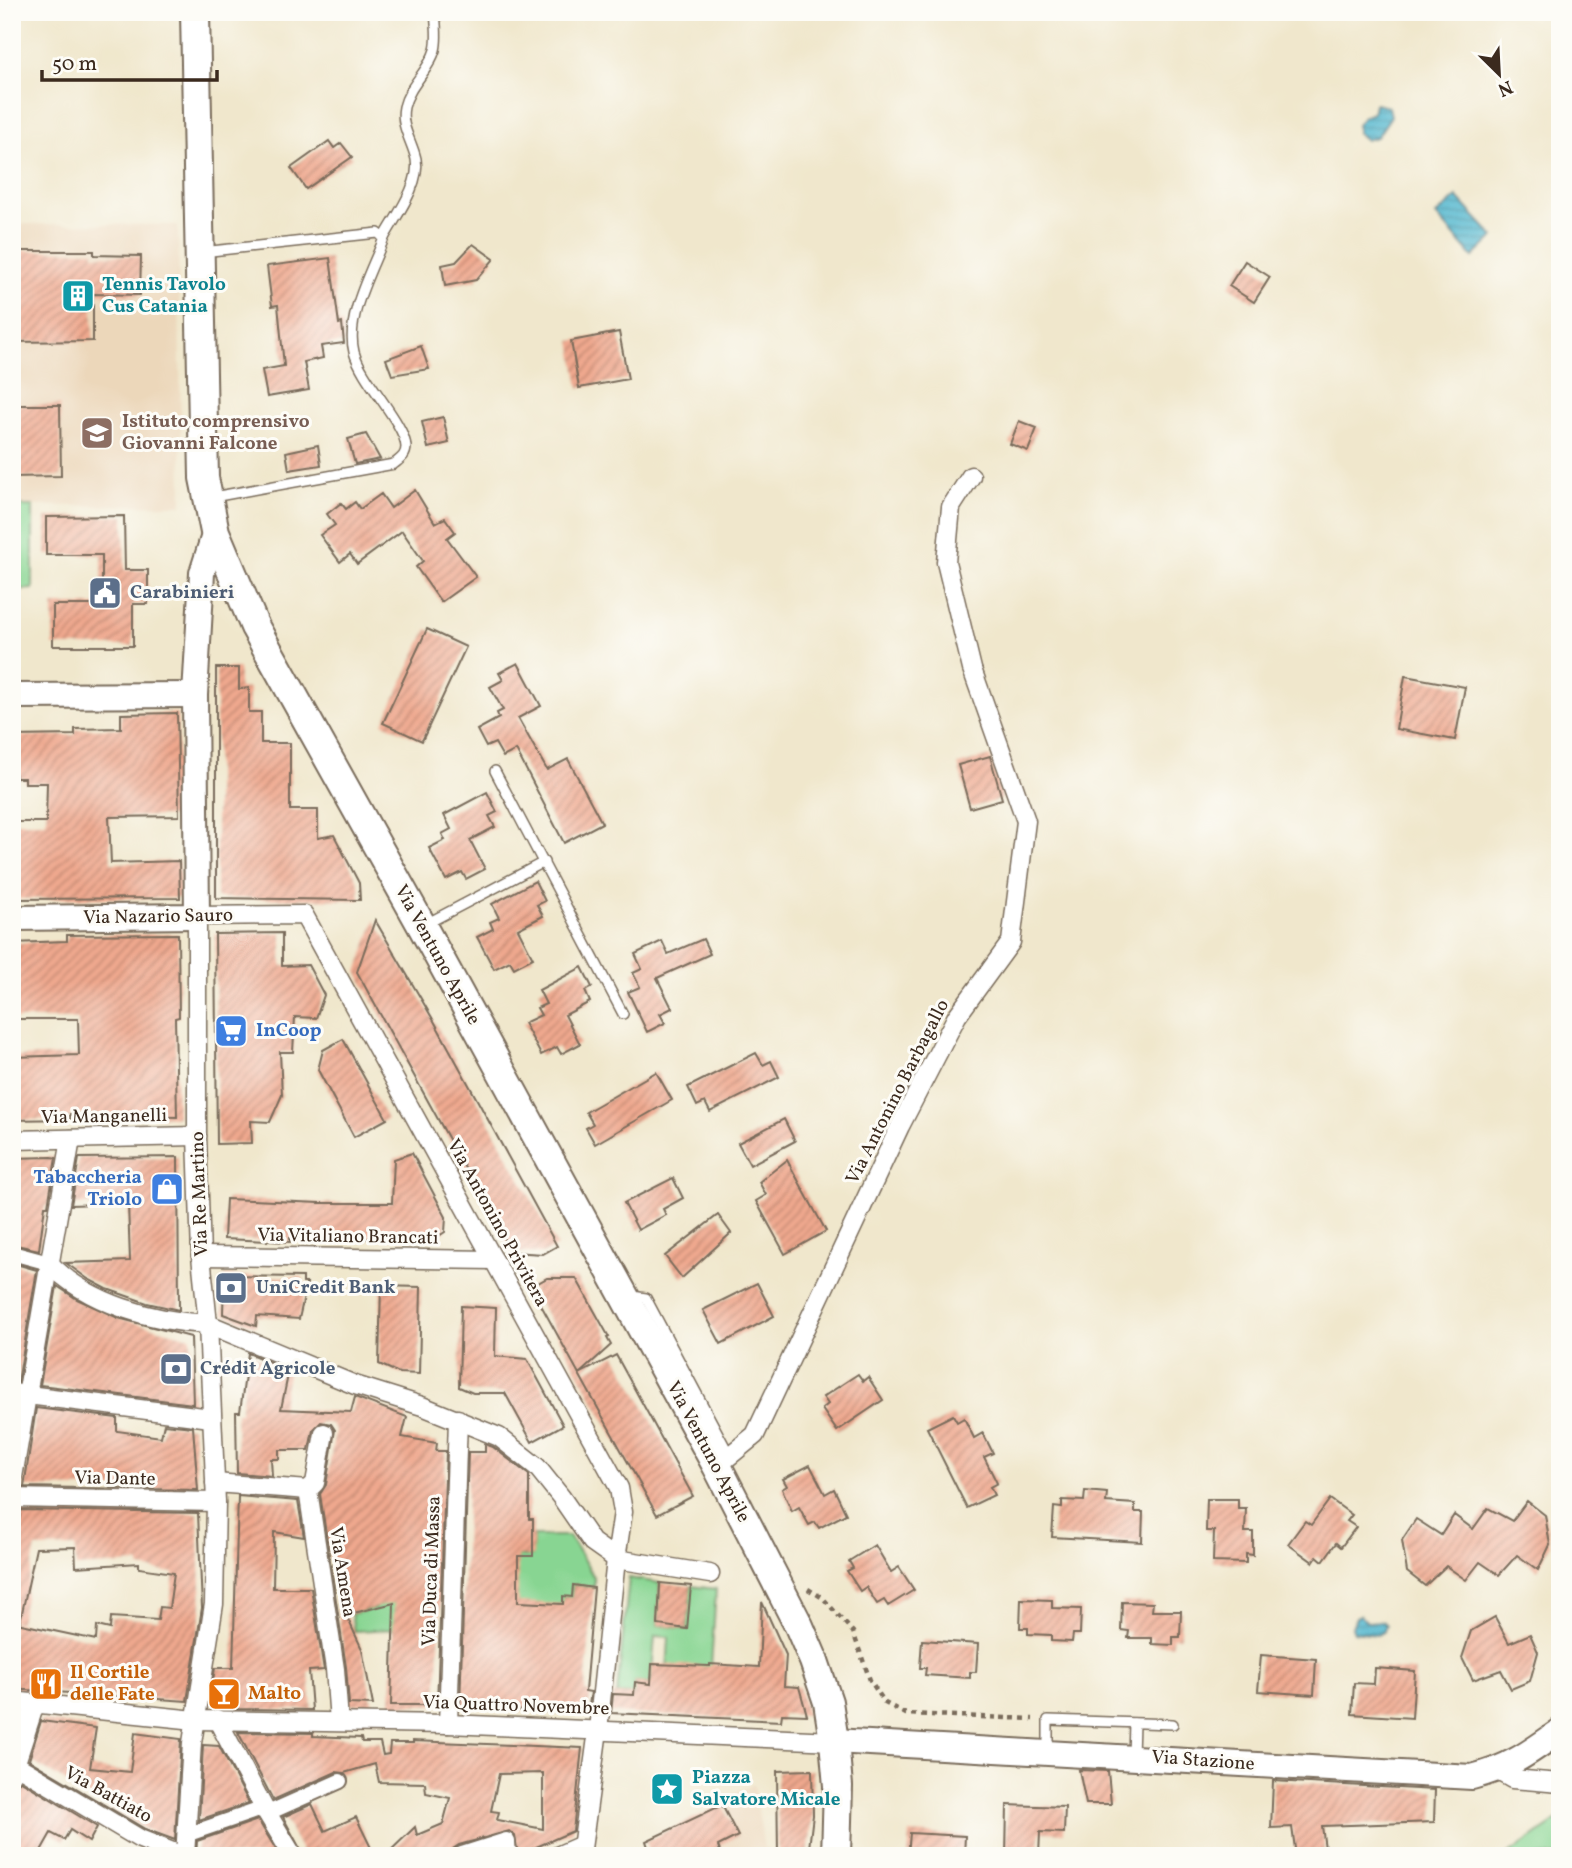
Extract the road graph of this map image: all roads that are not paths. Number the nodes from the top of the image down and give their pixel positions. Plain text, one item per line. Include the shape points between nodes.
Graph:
1 (195, 12) edge
2 (435, 12) edge
3 (384, 238) junction
4 (200, 252) junction
5 (971, 476) dead end
6 (208, 498) junction
7 (215, 532) junction
8 (195, 695) junction
9 (12, 696) edge
10 (495, 771) dead end
11 (544, 862) junction
12 (304, 915) joint
13 (197, 916) junction
14 (12, 918) edge
15 (422, 926) junction
16 (623, 1014) dead end
17 (197, 1136) junction
18 (71, 1139) junction
19 (12, 1140) edge
20 (12, 1254) edge
21 (201, 1256) junction
22 (494, 1260) junction
23 (50, 1263) junction
24 (208, 1324) junction
25 (20, 1393) edge
26 (211, 1418) junction
27 (458, 1419) junction
28 (324, 1433) dead end
29 (724, 1461) junction
30 (12, 1483) edge
31 (215, 1483) junction
32 (308, 1490) junction
33 (12, 1499) edge
34 (216, 1502) junction
35 (616, 1559) junction
36 (710, 1574) dead end
37 (12, 1701) edge
38 (35, 1704) junction
39 (217, 1719) junction
40 (195, 1720) junction
41 (338, 1721) junction
42 (1134, 1723) junction
43 (448, 1724) junction
44 (1173, 1724) dead end
45 (598, 1730) junction
46 (1560, 1731) edge
47 (834, 1741) junction
48 (1048, 1752) junction
49 (1133, 1756) junction
50 (14, 1770) edge
51 (1498, 1771) junction
52 (340, 1781) dead end
53 (1560, 1783) edge
54 (266, 1810) junction
55 (186, 1835) junction
56 (582, 1850) edge
57 (184, 1856) edge
58 (293, 1856) edge
59 (462, 1856) edge
60 (507, 1856) edge
61 (557, 1856) edge
62 (836, 1856) edge

1 - 4 main road, Via Ventuno Aprile
2 - 3 lane via 436,48 403,111 417,160 415,178
3 - 4 lane via 378,233
3 - 6 lane via 352,330 362,370 401,432 406,448 403,458 394,464
4 - 6 main road, Via Ventuno Aprile
5 - 29 street, Via Antonino Barbagallo via 951,507 946,562 972,669 1027,821 1011,942 957,1016 900,1126 755,1435
6 - 7 main road, Via Ventuno Aprile
7 - 8 main road, Via Re Martino via 202,573
7 - 15 main road, Via Ventuno Aprile via 255,627
8 - 9 main road
8 - 13 main road, Via Re Martino
10 - 11 lane
11 - 15 lane
11 - 16 lane
12 - 13 street, Via Nazario Sauro
12 - 22 street, Via Antonino Privitera
13 - 14 main road, Via Nazario Sauro
13 - 17 street, Via Re Martino
15 - 29 main road, Via Ventuno Aprile via 623,1295
17 - 18 street, Via Manganelli
17 - 21 street, Via Re Martino
18 - 19 street, Via Manganelli
18 - 23 street
20 - 23 street
21 - 22 street, Via Vitaliano Brancati
21 - 24 street, Via Re Martino
22 - 35 street, Via Antonino Privitera via 619,1488 623,1512
23 - 24 street via 106,1303 185,1323
23 - 25 street
24 - 26 street, Via Re Martino
24 - 27 street via 355,1385
25 - 26 street
25 - 30 street
26 - 31 street, Via Re Martino
27 - 35 street via 499,1437 537,1467 592,1542
27 - 43 street, Via Duca di Massa
28 - 32 street, Via Amena via 315,1483
29 - 47 main road, Via Ventuno Aprile via 814,1661 828,1702
31 - 32 street
31 - 34 street, Via Re Martino
32 - 41 street, Via Amena via 335,1669
33 - 34 street, Via Dante
34 - 40 street, Via Re Martino via 214,1604
35 - 36 street
35 - 45 street, Via Antonino Privitera
37 - 38 street, Via Quattro Novembre
38 - 40 street, Via Quattro Novembre
38 - 50 street
39 - 40 street, Via Quattro Novembre
39 - 41 street, Via Quattro Novembre
39 - 54 street
40 - 55 street, Via Re Martino
41 - 43 street, Via Quattro Novembre
42 - 44 lane
42 - 48 lane via 1048,1720
42 - 49 lane
43 - 45 street, Via Quattro Novembre
45 - 47 street, Via Quattro Novembre
45 - 56 street, Via Antonino Privitera
46 - 51 main road, Via Stazione
47 - 48 main road, Via Stazione
47 - 62 main road, Via Ventuno Aprile via 839,1816
48 - 49 main road, Via Stazione
49 - 51 main road, Via Stazione via 1437,1776 1472,1777
50 - 57 street, Via Battiato via 140,1839
51 - 53 street via 1511,1779
52 - 54 street
54 - 55 street
54 - 58 street
55 - 57 street, Via Re Martino
56 - 61 street
59 - 60 street via 506,1842

